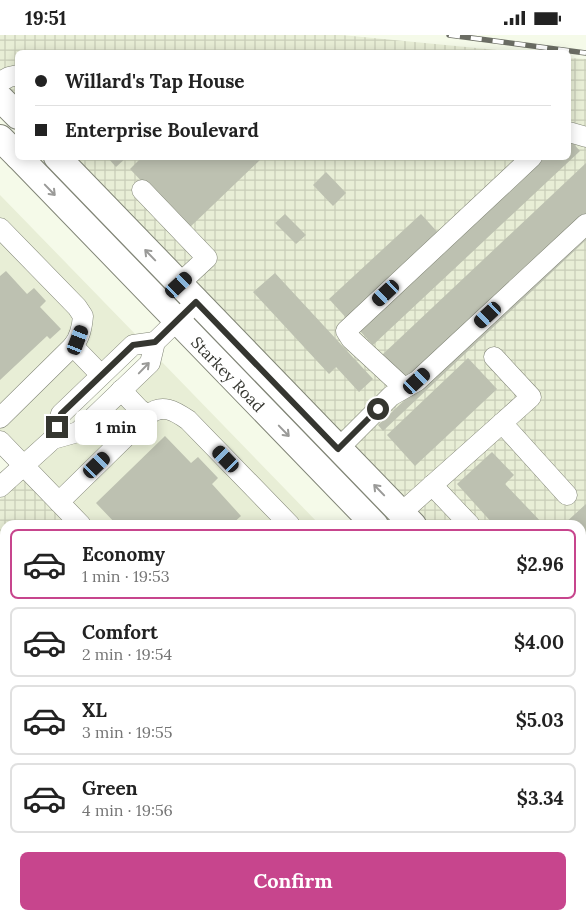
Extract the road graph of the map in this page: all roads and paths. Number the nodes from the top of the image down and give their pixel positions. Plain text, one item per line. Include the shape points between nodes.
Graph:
1 (15, 76) edge
2 (0, 82) edge
3 (0, 98) edge
4 (15, 113) edge
5 (571, 133) edge
6 (586, 137) edge
7 (0, 138) edge
8 (15, 154) edge
9 (21, 160) edge
10 (60, 160) edge
11 (529, 160) edge
12 (142, 190) dead end
13 (586, 224) edge
14 (0, 228) edge
15 (188, 293) junction
16 (177, 321) junction
17 (155, 342) junction
18 (73, 346) junction
19 (494, 357) dead end
20 (101, 375) junction
21 (404, 388) junction
22 (122, 390) junction
23 (148, 415) junction
24 (0, 418) edge
25 (502, 423) junction
26 (52, 439) junction
27 (0, 441) edge
28 (338, 449) junction
29 (24, 466) junction
30 (432, 485) junction
31 (0, 487) edge
32 (567, 495) dead end
33 (59, 502) junction
34 (407, 519) edge
35 (76, 520) edge
36 (285, 520) edge
37 (370, 520) edge
38 (465, 520) edge

1 - 2 street
3 - 4 main road
5 - 6 street
7 - 8 main road, Starkey Road
9 -> 16 main road, Starkey Road
15 -> 10 main road, Starkey Road
11 - 21 street via 346,331
12 - 15 street via 207,259
13 - 21 street via 417,381
14 - 18 street via 84,316 78,340
15 - 16 street
15 - 28 main road, Starkey Road
16 - 17 street
16 -> 37 main road, Starkey Road
17 - 20 street via 133,345
22 -> 17 street via 150,363
18 - 20 street
18 - 24 street
19 - 25 street via 531,397
20 - 26 street via 61,414
21 - 28 street via 391,396
22 - 23 street
22 - 26 street via 78,432
23 - 33 street
23 - 36 street via 162,409 173,410 188,420
25 - 30 street
25 - 32 street
26 - 29 street
27 - 29 street
34 -> 28 main road, Starkey Road
29 - 31 street
29 - 33 street
30 - 34 street
30 - 38 street
33 - 35 street

